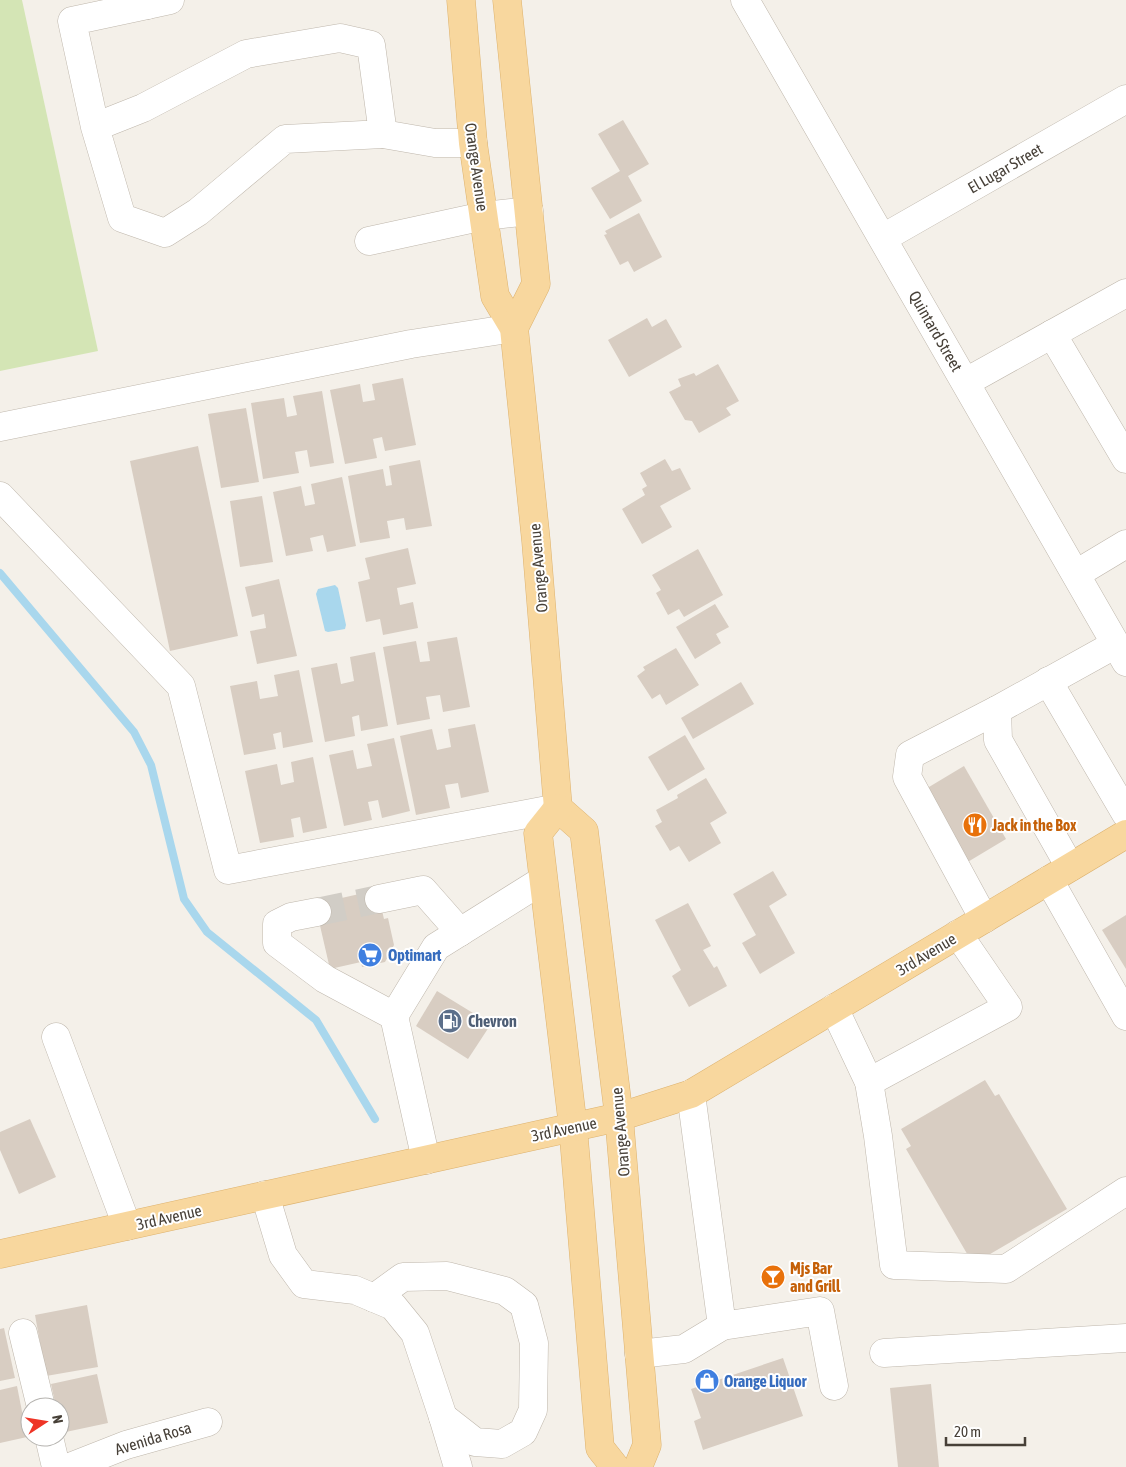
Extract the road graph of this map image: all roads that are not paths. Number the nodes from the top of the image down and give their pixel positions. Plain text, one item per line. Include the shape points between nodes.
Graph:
1 (461, 0) edge
2 (490, 0) edge
3 (506, 0) edge
4 (745, 0) edge
5 (154, 2) edge
6 (512, 43) junction
7 (1126, 99) edge
8 (96, 127) junction
9 (383, 134) junction
10 (473, 143) junction
11 (529, 211) junction
12 (484, 216) junction
13 (883, 238) junction
14 (369, 240) dead end
15 (1126, 294) edge
16 (514, 328) junction
17 (1052, 334) junction
18 (966, 382) junction
19 (0, 427) edge
20 (1126, 459) edge
21 (0, 496) edge
22 (1126, 544) edge
23 (1076, 574) junction
24 (1121, 653) edge
25 (1048, 681) junction
26 (996, 710) junction
27 (558, 808) junction
28 (1126, 814) edge
29 (1126, 834) edge
30 (1060, 874) junction
31 (543, 880) junction
32 (379, 899) tunnel mouth
33 (317, 912) tunnel mouth
34 (984, 919) junction
35 (460, 932) junction
36 (958, 934) junction
37 (834, 1008) junction
38 (394, 1016) junction
39 (1126, 1016) edge
40 (56, 1037) dead end
41 (869, 1082) junction
42 (691, 1094) junction
43 (619, 1117) junction
44 (573, 1127) junction
45 (426, 1160) junction
46 (1126, 1191) edge
47 (265, 1196) junction
48 (127, 1226) junction
49 (0, 1254) edge
50 (374, 1298) junction
51 (722, 1326) junction
52 (23, 1333) dead end
53 (1126, 1338) edge
54 (884, 1353) dead end
55 (639, 1354) junction
56 (834, 1386) dead end
57 (39, 1397) edge
58 (443, 1417) junction
59 (208, 1422) dead end
60 (51, 1447) edge
61 (56, 1467) edge
62 (70, 1467) edge
63 (458, 1467) edge
64 (616, 1467) edge
65 (638, 1467) edge

1 - 10 main road, Orange Avenue
2 - 6 main road via 495,36
3 - 6 main road
4 - 13 street, Quintard Street
5 - 8 street via 72,21
6 - 11 main road
7 - 13 street, El Lugar Street
8 - 9 street via 143,108 246,54 340,38 371,45
8 - 9 street via 122,218 165,233 198,212 285,139
9 - 10 street via 435,143
10 - 12 main road, Orange Avenue
11 - 12 street
11 - 16 main road via 536,284
12 - 14 street
12 - 16 main road, Orange Avenue via 495,296
13 - 18 street, Quintard Street
15 - 17 street
16 - 19 street via 411,344
16 - 27 main road, Orange Avenue via 537,551
17 - 18 street
17 - 20 street
18 - 23 street, Quintard Street
21 - 27 street via 181,686 228,870
22 - 23 street
23 - 24 street, Quintard Street
24 - 25 street
25 - 26 street
25 - 28 street
26 - 30 street via 998,740
26 - 34 street via 910,755 907,777
27 - 31 main road via 538,833
27 - 43 main road, Orange Avenue via 584,831
29 - 30 main road, 3rd Avenue
30 - 34 main road, 3rd Avenue
30 - 39 street
31 - 35 street
31 - 44 main road
32 - 35 street via 423,890
33 - 38 street via 291,916 277,924 277,943 325,979
34 - 36 main road, 3rd Avenue
35 - 38 street via 436,947
36 - 37 main road, 3rd Avenue
36 - 41 street via 1008,1007
37 - 41 street
37 - 42 main road, 3rd Avenue
38 - 45 street
40 - 48 street
41 - 46 street via 894,1265 1006,1269
42 - 43 main road, 3rd Avenue
42 - 51 street
43 - 44 main road, 3rd Avenue
43 - 55 main road, Orange Avenue
44 - 45 main road, 3rd Avenue
44 - 64 main road via 600,1448
45 - 47 main road, 3rd Avenue
47 - 48 main road, 3rd Avenue
47 - 50 street via 283,1255 304,1284 355,1290
48 - 49 main road, 3rd Avenue
50 - 58 street via 393,1306 414,1333
50 - 58 street via 402,1277 447,1276 505,1290 524,1305 534,1343 533,1410 523,1432 502,1444 475,1442
51 - 55 street via 684,1349
51 - 56 street via 820,1311
52 - 57 street
53 - 54 street
55 - 65 main road, Orange Avenue via 647,1445
58 - 63 street
59 - 62 street, Avenida Rosa via 126,1445
60 - 61 street

